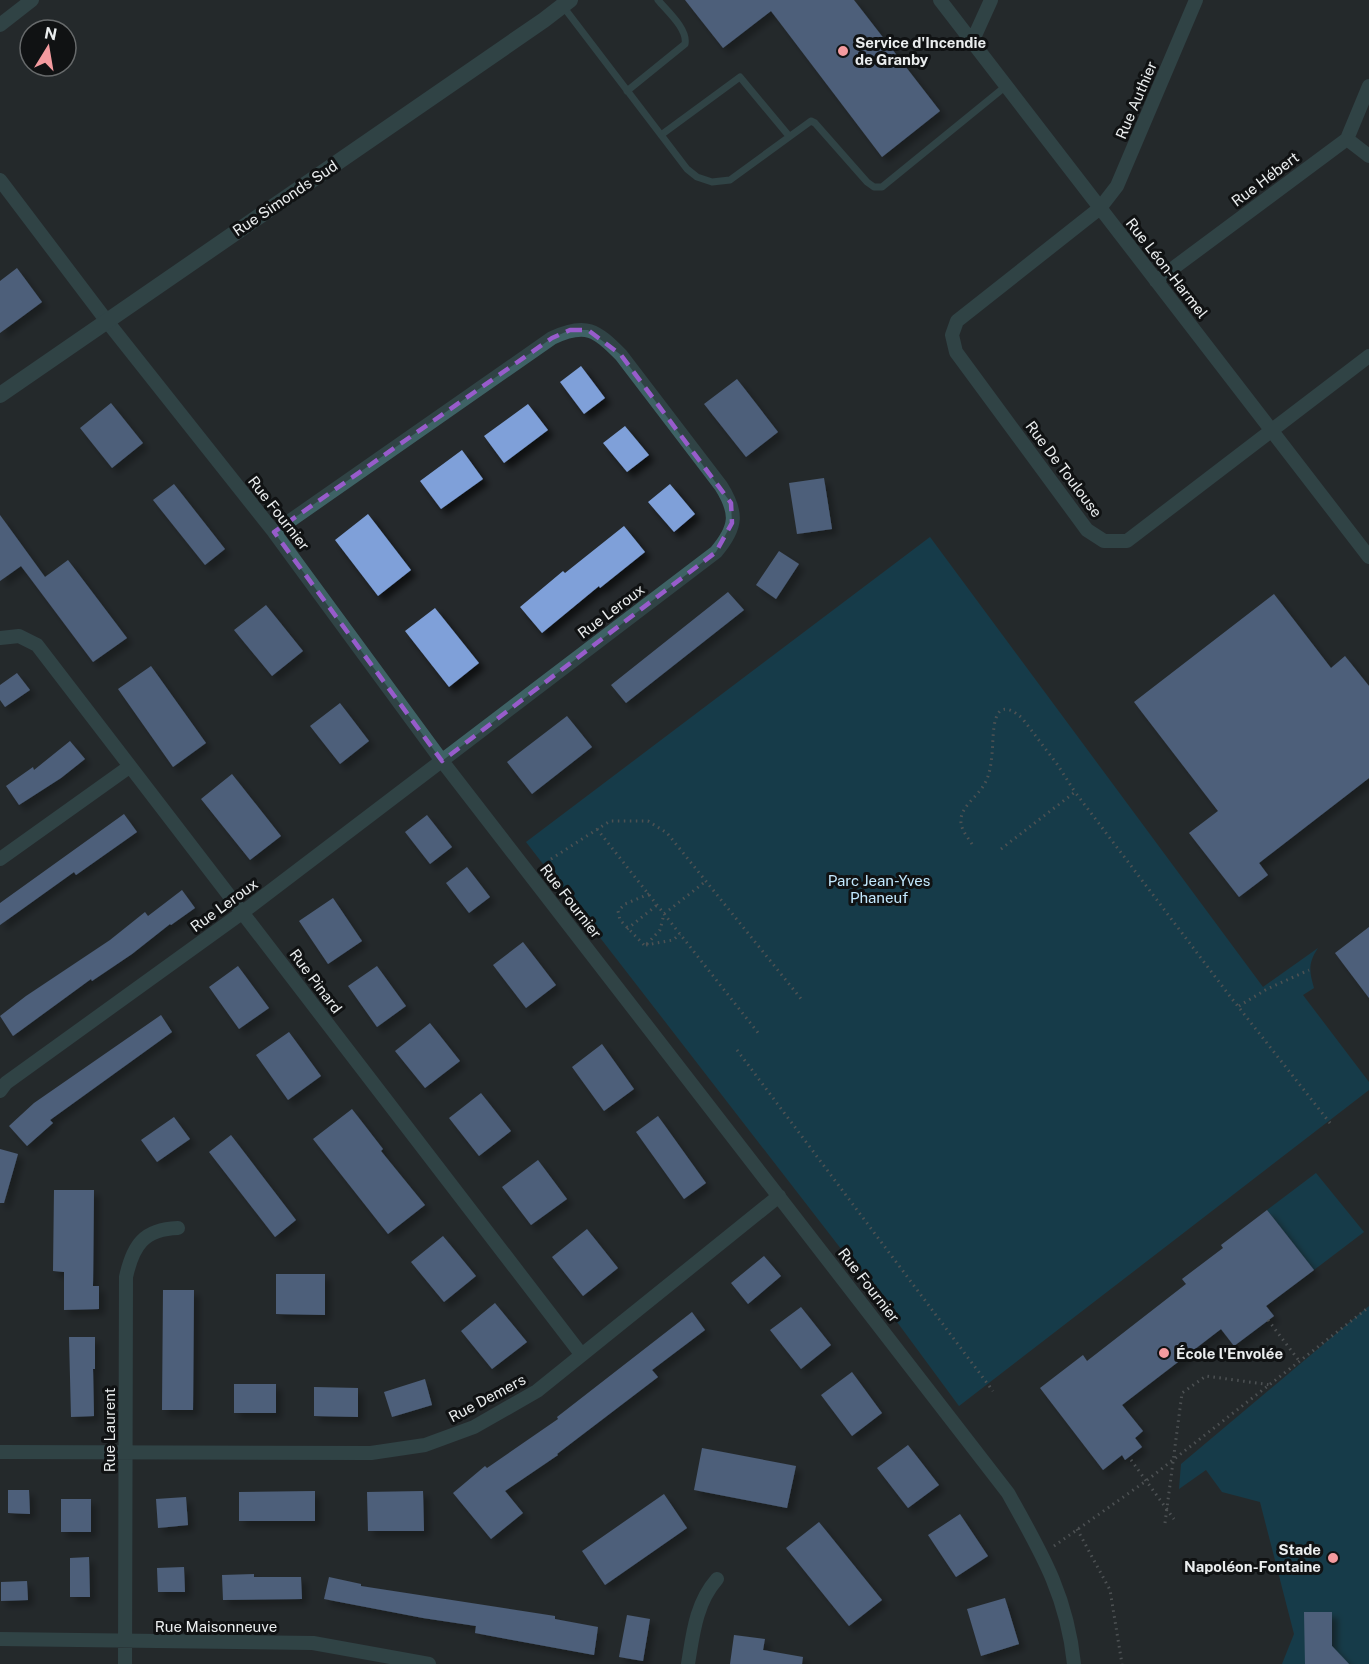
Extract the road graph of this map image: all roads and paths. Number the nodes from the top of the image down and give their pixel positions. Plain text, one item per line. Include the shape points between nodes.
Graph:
1 (32, 0) edge
2 (658, 0) edge
3 (940, 0) edge
4 (991, 0) edge
5 (1196, 0) edge
6 (566, 3) edge
7 (0, 25) edge
8 (972, 42) junction
9 (1006, 86) junction
10 (1369, 86) edge
11 (627, 91) junction
12 (660, 135) junction
13 (789, 136) junction
14 (1347, 139) junction
15 (1369, 156) edge
16 (0, 180) edge
17 (1100, 208) junction
18 (1156, 281) junction
19 (106, 320) junction
20 (1369, 356) edge
21 (0, 395) edge
22 (1271, 430) junction
23 (274, 532) junction
24 (1369, 557) edge
25 (0, 638) edge
26 (442, 761) junction
27 (129, 768) junction
28 (1076, 792) junction
29 (597, 829) junction
30 (972, 844) dead end
31 (1001, 849) dead end
32 (0, 859) edge
33 (551, 859) dead end
34 (706, 881) junction
35 (649, 894) junction
36 (657, 905) junction
37 (243, 912) junction
38 (664, 914) junction
39 (627, 928) junction
40 (680, 934) junction
41 (645, 946) junction
42 (1309, 970) dead end
43 (802, 1000) dead end
44 (1239, 1006) junction
45 (759, 1034) dead end
46 (737, 1050) dead end
47 (0, 1091) edge
48 (1330, 1123) dead end
49 (779, 1196) junction
50 (178, 1228) dead end
51 (1369, 1307) edge
52 (1268, 1320) dead end
53 (581, 1354) junction
54 (1300, 1362) junction
55 (1271, 1385) junction
56 (993, 1391) dead end
57 (0, 1452) edge
58 (125, 1453) junction
59 (1131, 1460) dead end
60 (1173, 1460) junction
61 (1146, 1482) junction
62 (1167, 1509) junction
63 (1174, 1519) dead end
64 (1165, 1523) dead end
65 (1077, 1529) junction
66 (1042, 1554) junction
67 (717, 1579) dead end
68 (0, 1639) edge
69 (125, 1641) junction
70 (125, 1664) edge
71 (429, 1664) edge
72 (688, 1664) edge
73 (1074, 1664) edge
74 (1122, 1664) edge

1 - 7 street
2 - 11 lane via 684,32 685,44
3 - 8 street, Rue Léon-Harmel
4 - 8 street
5 - 17 street, Rue Authier via 1117,186
6 - 11 lane
6 - 19 street, Rue Simonds Sud
8 - 9 street, Rue Léon-Harmel
9 - 13 lane via 882,187 867,182 815,123 807,122
9 - 17 street, Rue Léon-Harmel
10 - 14 street
11 - 12 lane
12 - 13 lane via 687,169 711,182 730,180
12 - 13 lane via 740,77
14 - 15 street
14 - 18 street, Rue Hébert
16 - 19 street, Rue Fournier
17 - 18 street, Rue Léon-Harmel
17 - 22 street, Rue De Toulouse via 957,321 952,335 956,352 1087,530 1104,541 1127,541
18 - 22 street, Rue Léon-Harmel
19 - 21 street, Rue Simonds Sud
19 - 23 street, Rue Fournier
20 - 22 street, Rue De Toulouse
22 - 24 street, Rue Léon-Harmel
23 - 26 street, Rue Fournier
23 - 26 street, Rue Leroux via 552,338 570,330 588,330 603,337 621,355 720,486 731,503 732,523 716,552
25 - 27 street, Rue Pinard via 19,636 37,645
26 - 37 street, Rue Leroux
26 - 49 street, Rue Fournier
27 - 32 street
27 - 37 street, Rue Pinard
28 - 30 path via 1022,718 1015,712 999,712 993,727 990,773 983,789 962,814 960,824
28 - 31 path
28 - 44 path
29 - 33 path
29 - 34 path via 610,821 648,821 667,833
29 - 35 path
34 - 38 path
34 - 43 path
35 - 36 path
35 - 39 path via 618,910
36 - 38 path
36 - 39 path
37 - 47 street, Rue Leroux
37 - 53 street, Rue Pinard
38 - 40 path
38 - 41 path via 660,930
39 - 41 path
40 - 41 path via 674,940
40 - 45 path
42 - 44 path
44 - 48 path
46 - 56 path
49 - 53 street, Rue Demers
49 - 66 street, Rue Fournier via 1008,1493
50 - 58 street, Rue Laurent via 147,1235 130,1259 125,1296
51 - 54 path
52 - 54 path
53 - 58 street, Rue Demers via 537,1391 474,1427 425,1445 371,1453
54 - 55 path
55 - 60 path
55 - 60 path via 1206,1376 1182,1393
57 - 58 street, Rue Demers
58 - 69 street, Rue Laurent
59 - 61 path
60 - 61 path
60 - 62 path
61 - 62 path
61 - 65 path
62 - 63 path
62 - 64 path
65 - 66 path
65 - 74 path via 1110,1590
66 - 73 street, Rue Fournier via 1061,1598
67 - 72 street via 702,1600
68 - 69 street, Rue Maisonneuve
69 - 70 street, Rue Laurent
69 - 71 street, Rue Maisonneuve via 313,1643

